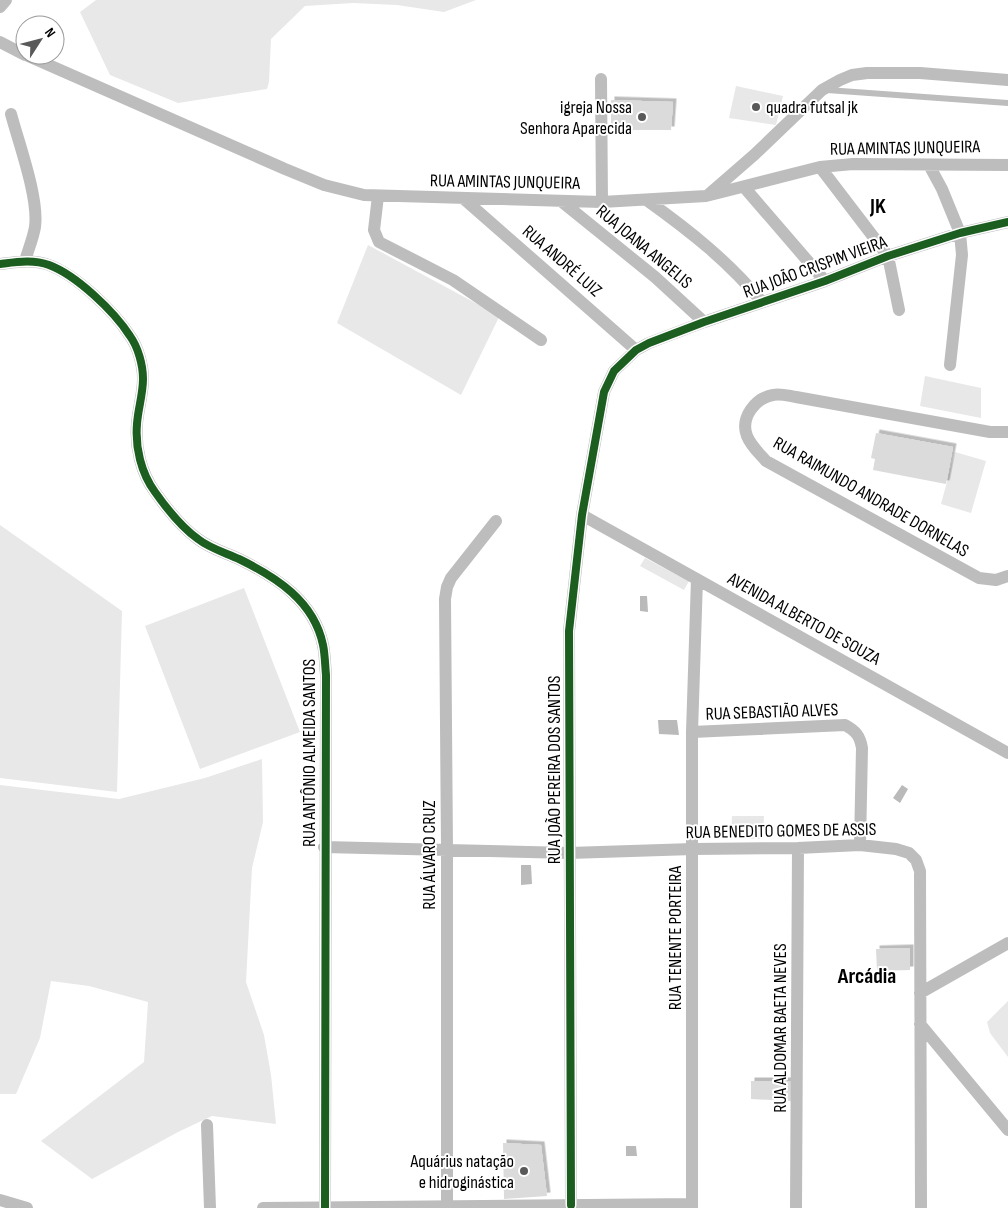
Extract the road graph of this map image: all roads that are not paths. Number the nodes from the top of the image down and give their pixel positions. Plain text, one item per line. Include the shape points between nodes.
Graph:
1 (6, 0) edge
2 (0, 7) edge
3 (0, 42) edge
4 (15, 50) edge
5 (48, 65) edge
6 (601, 79) dead end
7 (1008, 80) edge
8 (822, 90) junction
9 (1008, 103) edge
10 (11, 114) dead end
11 (928, 165) junction
12 (1008, 165) edge
13 (820, 167) junction
14 (744, 187) junction
15 (378, 196) junction
16 (706, 196) junction
17 (464, 199) junction
18 (561, 201) junction
19 (648, 201) junction
20 (602, 202) junction
21 (1008, 222) edge
22 (960, 233) junction
23 (888, 256) junction
24 (25, 261) junction
25 (0, 264) edge
26 (825, 281) junction
27 (762, 302) junction
28 (899, 310) dead end
29 (704, 322) junction
30 (541, 340) dead end
31 (636, 350) junction
32 (950, 366) dead end
33 (1008, 432) edge
34 (582, 515) junction
35 (496, 521) dead end
36 (1008, 576) edge
37 (697, 579) junction
38 (692, 732) junction
39 (1008, 753) edge
40 (324, 846) junction
41 (860, 846) junction
42 (798, 848) junction
43 (693, 849) junction
44 (447, 850) junction
45 (570, 853) junction
46 (1008, 943) edge
47 (920, 993) junction
48 (920, 1024) junction
49 (207, 1125) dead end
50 (1008, 1130) edge
51 (0, 1200) edge
52 (447, 1205) junction
53 (571, 1205) junction
54 (692, 1206) edge
55 (325, 1207) junction
56 (27, 1208) edge
57 (210, 1208) edge
58 (263, 1208) edge
59 (796, 1208) edge
60 (921, 1208) edge

1 - 2 street
3 - 4 street, RUA AMINTAS JUNQUEIRA
5 - 15 street, RUA AMINTAS JUNQUEIRA via 285,169 344,191
6 - 20 street
7 - 8 street via 867,73 840,80
8 - 9 lane
8 - 16 street
10 - 24 street via 36,212 35,229
11 - 12 street, RUA AMINTAS JUNQUEIRA
11 - 13 street, RUA AMINTAS JUNQUEIRA
11 - 22 street via 945,195
13 - 14 street, RUA AMINTAS JUNQUEIRA
13 - 23 street
14 - 16 street, RUA AMINTAS JUNQUEIRA
14 - 26 street
15 - 17 street, RUA AMINTAS JUNQUEIRA
15 - 30 street via 374,230 379,242 453,280
16 - 19 street, RUA AMINTAS JUNQUEIRA
17 - 18 street, RUA AMINTAS JUNQUEIRA
17 - 31 street, RUA ANDRÉ LUIZ
18 - 20 street, RUA AMINTAS JUNQUEIRA
18 - 29 street, RUA JOANA ANGELIS via 655,276
19 - 20 street, RUA AMINTAS JUNQUEIRA
19 - 27 street via 710,248
21 - 22 street, RUA JOÃO CRISPIM VIEIRA
22 - 23 street, RUA JOÃO CRISPIM VIEIRA
22 - 32 street via 962,255
23 - 26 street, RUA JOÃO CRISPIM VIEIRA
23 - 28 street
24 - 25 street, RUA ANTÔNIO ALMEIDA SANTOS
24 - 40 street, RUA ANTÔNIO ALMEIDA SANTOS via 48,264 87,288 131,337 140,357 143,379 136,446 150,484 181,524 200,541 283,584 302,602 316,624 323,644 326,675
26 - 27 street, RUA JOÃO CRISPIM VIEIRA
27 - 29 street, RUA JOÃO CRISPIM VIEIRA
29 - 31 street, RUA JOÃO CRISPIM VIEIRA
31 - 34 street, RUA JOÃO PEREIRA DOS SANTOS via 614,371 604,392
33 - 36 street, RUA RAIMUNDO ANDRADE DORNELAS via 990,432 774,394 753,405 746,418 746,434 766,461 979,578 996,580
34 - 37 street, AVENIDA ALBERTO DE SOUZA
34 - 45 street, RUA JOÃO PEREIRA DOS SANTOS via 569,631
35 - 44 street, RUA ÁLVARO CRUZ via 452,578 445,599
37 - 38 street, RUA TENENTE PORTEIRA
37 - 39 street, AVENIDA ALBERTO DE SOUZA
38 - 41 street, RUA SEBASTIÃO ALVES via 845,725 855,730 862,748
38 - 43 street, RUA TENENTE PORTEIRA
40 - 44 street, RUA BENEDITO GOMES DE ASSIS
40 - 55 street, RUA ANTÔNIO ALMEIDA SANTOS
41 - 42 street, RUA BENEDITO GOMES DE ASSIS
41 - 47 street, RUA BENEDITO GOMES DE ASSIS via 896,848 916,860 920,871
42 - 43 street, RUA BENEDITO GOMES DE ASSIS
42 - 59 street, RUA ALDOMAR BAETA NEVES
43 - 45 street, RUA BENEDITO GOMES DE ASSIS
43 - 54 street, RUA TENENTE PORTEIRA
44 - 45 street, RUA BENEDITO GOMES DE ASSIS
44 - 52 street, RUA ÁLVARO CRUZ
45 - 53 street, RUA JOÃO PEREIRA DOS SANTOS
46 - 47 street
47 - 48 street, RUA BENEDITO GOMES DE ASSIS
48 - 50 street
48 - 60 street, RUA BENEDITO GOMES DE ASSIS
49 - 57 street
51 - 56 street
52 - 53 street
52 - 55 street
53 - 54 street
55 - 58 street

